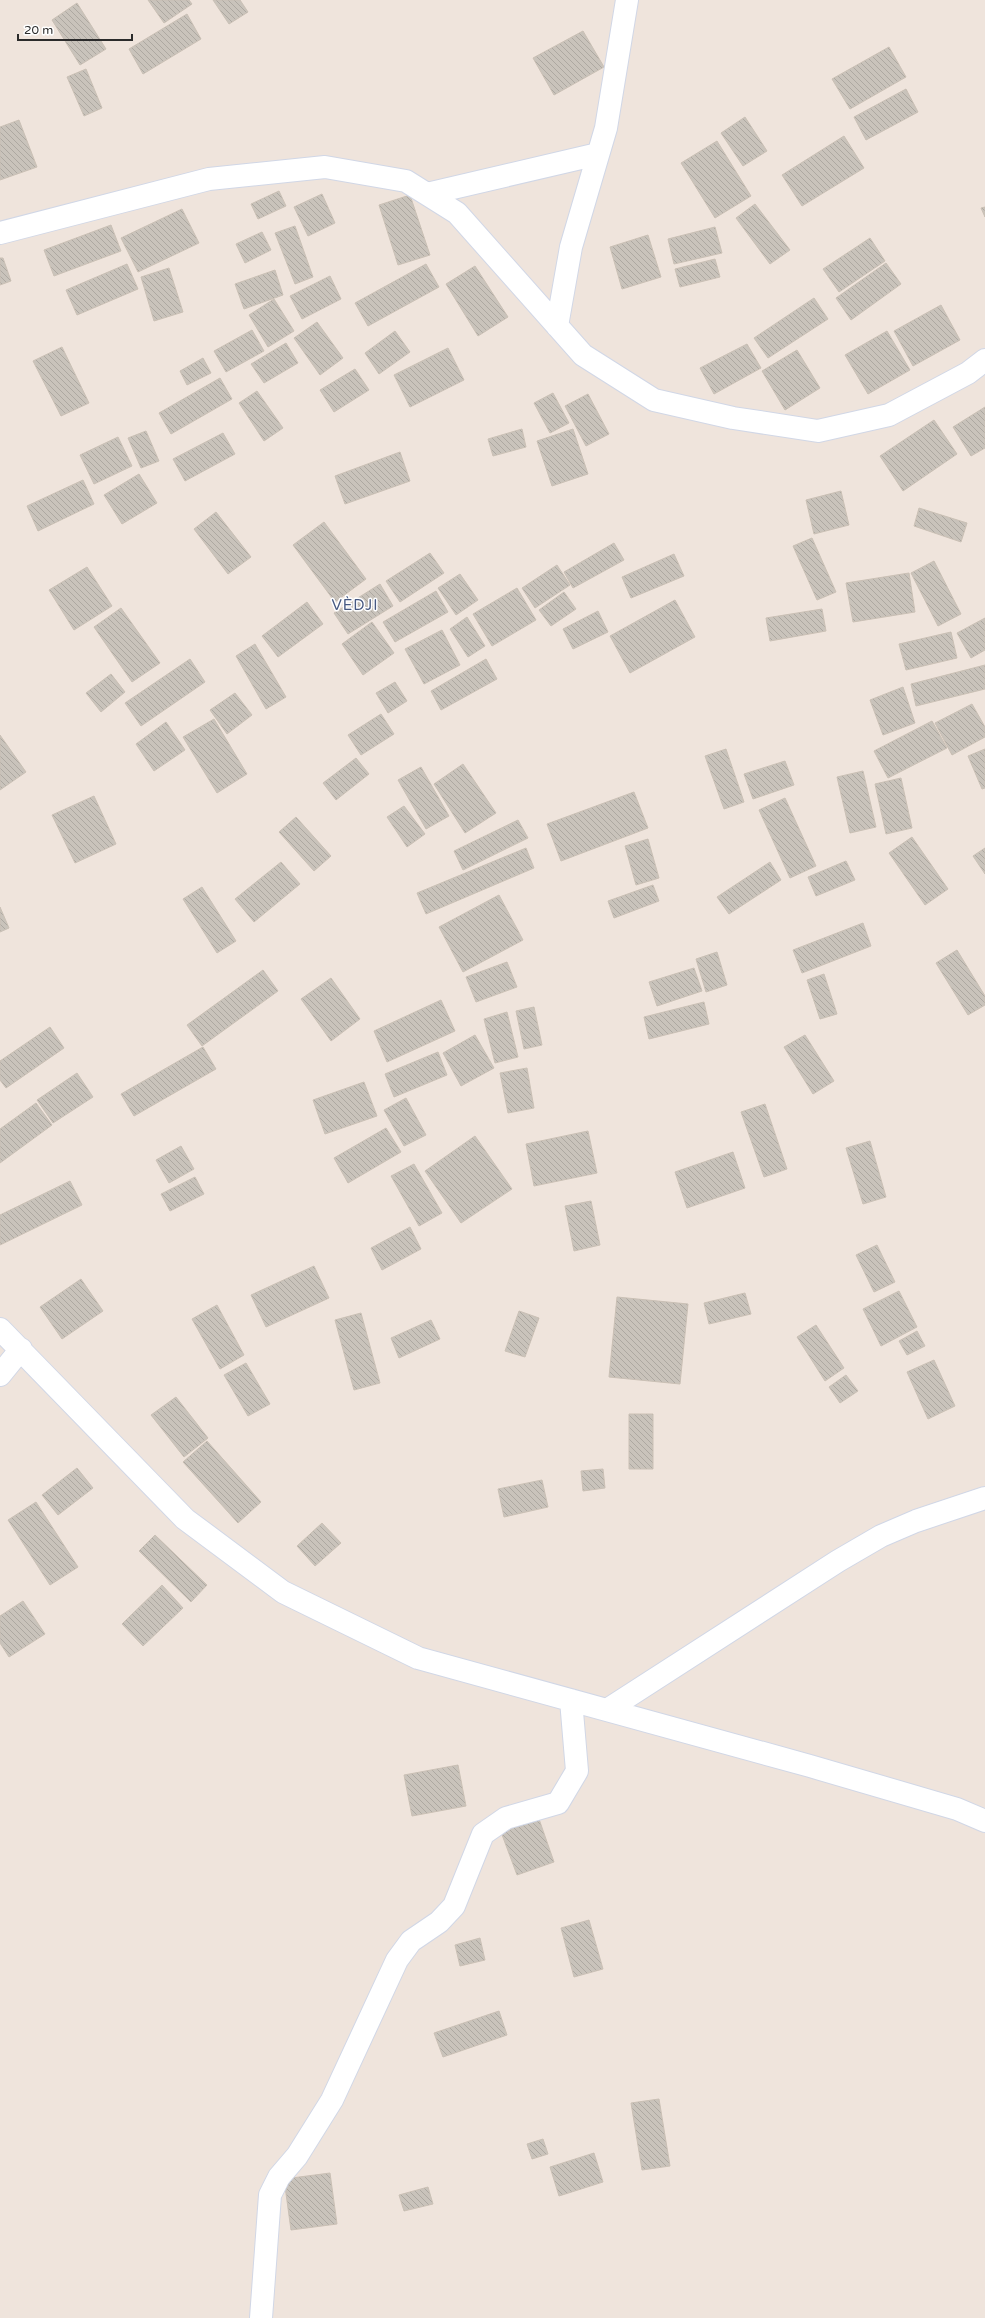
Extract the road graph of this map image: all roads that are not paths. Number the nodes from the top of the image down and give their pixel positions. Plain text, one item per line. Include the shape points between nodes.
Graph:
1 (627, 0) edge
2 (598, 154) junction
3 (426, 194) junction
4 (0, 233) edge
5 (557, 326) junction
6 (985, 360) edge
7 (0, 1329) edge
8 (21, 1349) junction
9 (0, 1374) edge
10 (985, 1498) edge
11 (571, 1700) junction
12 (607, 1710) junction
13 (985, 1821) edge
14 (260, 2318) edge

1 - 2 street via 606,128
2 - 3 street
2 - 5 street via 571,247
3 - 4 street via 406,180 325,167 210,179
3 - 5 street via 457,213
5 - 6 street via 583,355 654,400 732,418 818,431 889,416 968,373
7 - 8 street
8 - 9 street
8 - 11 street via 185,1519 283,1592 418,1658
10 - 12 street via 916,1521 881,1536
11 - 12 street
11 - 14 street via 577,1771 558,1803 506,1818 483,1834 454,1906 439,1922 411,1941 397,1960 332,2100 297,2156 279,2177 270,2196
12 - 13 street via 957,1809

